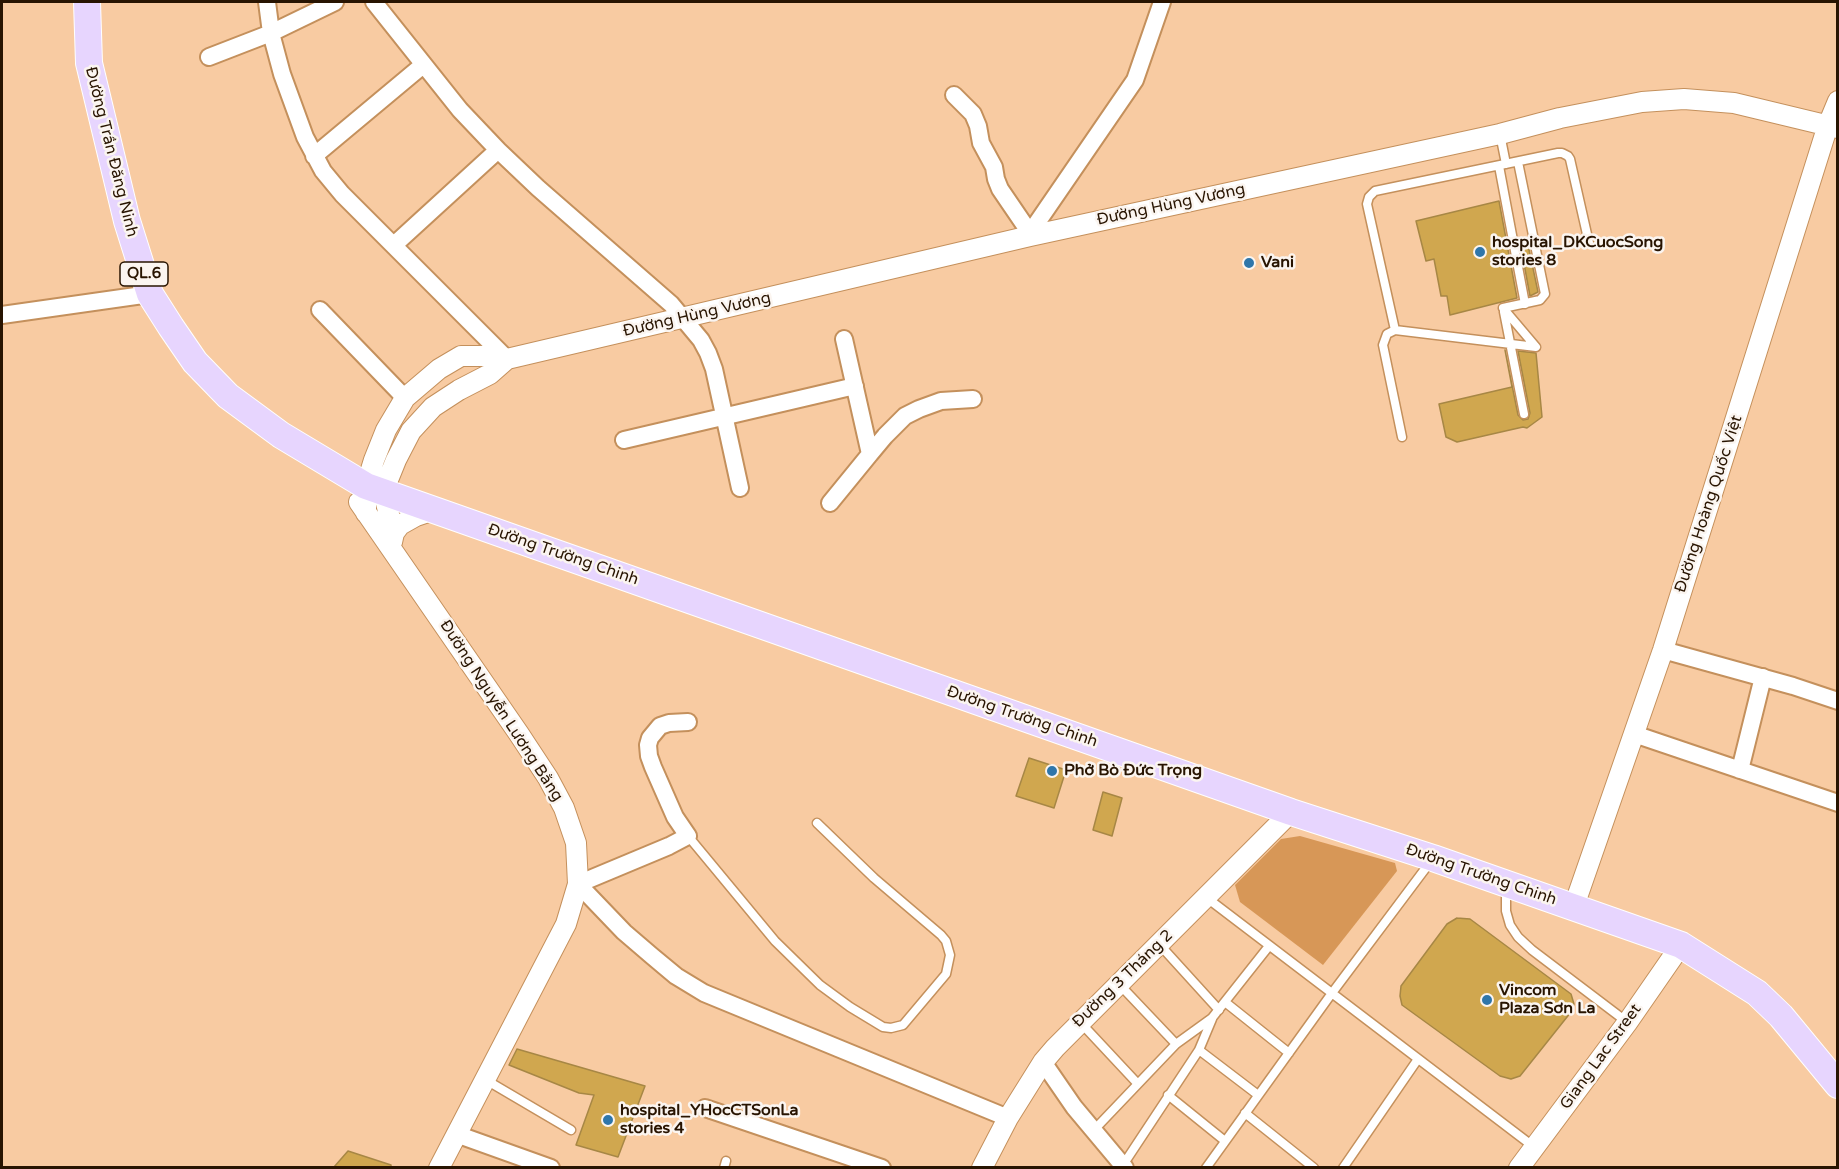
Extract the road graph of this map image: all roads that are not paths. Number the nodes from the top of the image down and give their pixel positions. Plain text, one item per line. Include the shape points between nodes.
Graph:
1 (87, 2) edge
2 (267, 2) edge
3 (335, 2) edge
4 (374, 2) edge
5 (1162, 2) edge
6 (272, 33) junction
7 (209, 57) dead end
8 (423, 64) junction
9 (954, 95) dead end
10 (1838, 100) edge
11 (1833, 126) edge
12 (1500, 134) junction
13 (498, 150) junction
14 (314, 156) junction
15 (1518, 162) junction
16 (1502, 165) junction
17 (1030, 235) junction
18 (1589, 243) dead end
19 (394, 246) junction
20 (150, 294) junction
21 (1525, 304) junction
22 (1503, 308) junction
23 (320, 310) dead end
24 (2, 315) edge
25 (684, 318) junction
26 (1395, 330) junction
27 (844, 339) dead end
28 (507, 359) junction
29 (855, 386) junction
30 (405, 398) junction
31 (973, 399) dead end
32 (1524, 414) dead end
33 (725, 417) junction
34 (1402, 437) dead end
35 (624, 440) dead end
36 (870, 454) junction
37 (336, 468) junction
38 (740, 488) dead end
39 (375, 489) junction
40 (830, 503) dead end
41 (434, 510) junction
42 (366, 513) junction
43 (392, 540) junction
44 (1663, 650) junction
45 (1763, 677) junction
46 (1838, 702) edge
47 (688, 722) dead end
48 (1634, 734) junction
49 (1740, 770) junction
50 (1838, 803) edge
51 (1291, 812) junction
52 (817, 823) dead end
53 (688, 836) junction
54 (1433, 858) junction
55 (578, 884) junction
56 (1506, 885) junction
57 (1207, 898) junction
58 (1574, 906) junction
59 (1159, 944) junction
60 (1681, 945) junction
61 (1269, 946) junction
62 (1119, 984) junction
63 (1332, 993) junction
64 (1225, 1002) junction
65 (1219, 1010) junction
66 (1212, 1018) junction
67 (1080, 1022) junction
68 (1627, 1023) junction
69 (1176, 1044) junction
70 (1199, 1050) junction
71 (1289, 1053) junction
72 (1418, 1059) junction
73 (1043, 1062) junction
74 (486, 1080) junction
75 (1137, 1083) junction
76 (1838, 1085) edge
77 (1168, 1095) junction
78 (1258, 1095) junction
79 (705, 1108) dead end
80 (1245, 1113) junction
81 (1008, 1118) junction
82 (571, 1130) dead end
83 (1093, 1131) junction
84 (456, 1134) junction
85 (1225, 1141) junction
86 (1534, 1148) junction
87 (1124, 1166) edge
88 (439, 1167) edge
89 (551, 1167) edge
90 (882, 1167) edge
91 (982, 1167) edge
92 (1206, 1167) edge
93 (1314, 1167) edge
94 (1343, 1167) edge
95 (1519, 1167) edge

1 - 20 main road, Đường Trần Đăng Ninh / QL.6 via 88,63 127,221
2 - 6 street
3 - 6 street
4 - 8 street
5 - 17 street via 1135,80
6 - 7 street
6 - 14 street via 288,93
8 - 13 street
8 - 14 street
9 - 17 street via 973,114 1000,189
10 - 11 street, Đường Hoàng Quốc Việt
11 - 12 street, Đường Hùng Vương via 1734,103 1684,99 1642,102
11 - 44 street, Đường Hoàng Quốc Việt
12 - 16 lane
12 - 17 street, Đường Hùng Vương
13 - 19 street
13 - 25 street
14 - 19 street via 331,183
15 - 16 lane
15 - 18 lane via 1558,153 1568,156
15 - 21 lane via 1545,291 1540,300
16 - 21 lane
16 - 26 lane via 1375,191 1369,197 1367,204
17 - 25 street, Đường Hùng Vương
19 - 28 street
20 - 24 street
20 - 37 main road, Đường Trần Đăng Ninh / QL.6 via 195,362 228,396 281,435
21 - 22 lane
22 - 26 lane via 1536,347
22 - 32 lane
23 - 30 street
25 - 28 street, Đường Hùng Vương
25 - 33 street via 708,353
26 - 34 lane via 1387,334 1383,345
27 - 29 street
28 - 30 street, Đường Hùng Vương via 461,356 438,369
28 - 39 street, Đường Hùng Vương via 490,374 434,407 411,431
29 - 33 street
29 - 36 street
30 - 39 street, Đường Hùng Vương via 386,430
31 - 36 street via 941,401 905,416
33 - 35 street
33 - 38 street
36 - 40 street
37 - 39 main road, Đường Trường Chinh / QL.6
37 - 42 street, Đường Nguyễn Lương Bằng
39 - 41 main road, Đường Trường Chinh / QL.6
39 - 42 street
39 - 43 street
41 - 43 street via 400,525
41 - 51 main road, Đường Trường Chinh / QL.6
42 - 43 street, Đường Nguyễn Lương Bằng
43 - 55 street, Đường Nguyễn Lương Bằng via 548,778 576,843
44 - 45 street
44 - 48 street, Đường Hoàng Quốc Việt
45 - 46 street
45 - 49 street
47 - 53 street via 660,726 648,745 657,777
48 - 49 street
48 - 58 street, Đường Hoàng Quốc Việt
49 - 50 street
51 - 54 main road, Đường Trường Chinh / QL.6
51 - 57 street, Đường 3 Tháng 2
52 - 53 lane via 946,941 950,955 946,974 903,1025 883,1027 820,985 775,941
53 - 55 street
54 - 56 main road, Đường Trường Chinh / QL.6
54 - 63 lane
55 - 74 street, Đường Nguyễn Lương Bằng via 566,924
55 - 81 street via 624,932 676,976 704,993
56 - 58 main road, Đường Trường Chinh / QL.6
56 - 68 lane via 1506,911 1518,937
57 - 59 street, Đường 3 Tháng 2
57 - 61 lane
58 - 60 main road, Đường Trường Chinh / QL.6
59 - 62 street, Đường 3 Tháng 2
59 - 65 lane
60 - 68 street, Giang Lac Street
60 - 76 main road, Đường Trường Chinh / QL.6 via 1757,993
61 - 63 lane
61 - 64 lane
62 - 67 street, Đường 3 Tháng 2
62 - 69 lane
63 - 71 lane
63 - 72 lane
64 - 65 lane
64 - 71 lane
65 - 66 lane
66 - 69 lane
66 - 70 lane
67 - 73 street, Đường 3 Tháng 2
67 - 75 lane
68 - 86 street, Giang Lac Street
69 - 75 lane
70 - 77 lane
70 - 78 lane
71 - 78 lane
72 - 86 lane
72 - 94 lane
73 - 81 street, Đường 3 Tháng 2
73 - 83 street
74 - 82 lane
74 - 84 street, Đường Nguyễn Lương Bằng
75 - 83 lane
77 - 85 lane
77 - 87 lane
78 - 80 lane
79 - 90 street
80 - 85 lane
80 - 93 lane
81 - 91 street, Đường 3 Tháng 2
83 - 87 street
84 - 88 street, Đường Nguyễn Lương Bằng
84 - 89 street
85 - 92 lane
86 - 95 street, Giang Lac Street

